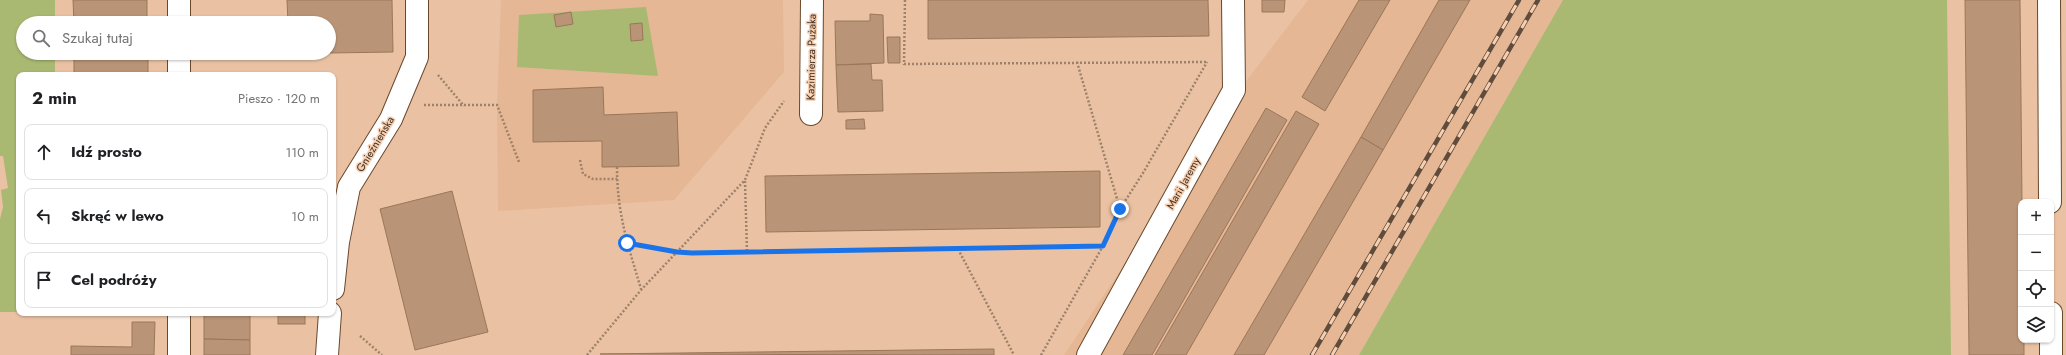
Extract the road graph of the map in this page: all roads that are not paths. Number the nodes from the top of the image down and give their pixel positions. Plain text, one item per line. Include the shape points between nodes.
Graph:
1 (179, 0) edge
2 (417, 0) edge
3 (812, 0) edge
4 (1233, 0) edge
5 (2049, 0) edge
6 (179, 16) edge
7 (179, 60) edge
8 (179, 72) edge
9 (811, 114) dead end
10 (2050, 199) edge
11 (336, 261) edge
12 (178, 316) edge
13 (330, 316) edge
14 (2051, 343) edge
15 (178, 355) edge
16 (327, 355) edge
17 (1088, 355) edge
18 (2051, 355) edge

1 - 6 street
2 - 11 street, Gnieźnieńska via 417,57 391,119 349,187
3 - 9 street, Kazimierza Pużaka
4 - 17 street, Marii Jaremy via 1234,90
5 - 10 street
7 - 8 street
12 - 15 street
13 - 16 street
14 - 18 street

